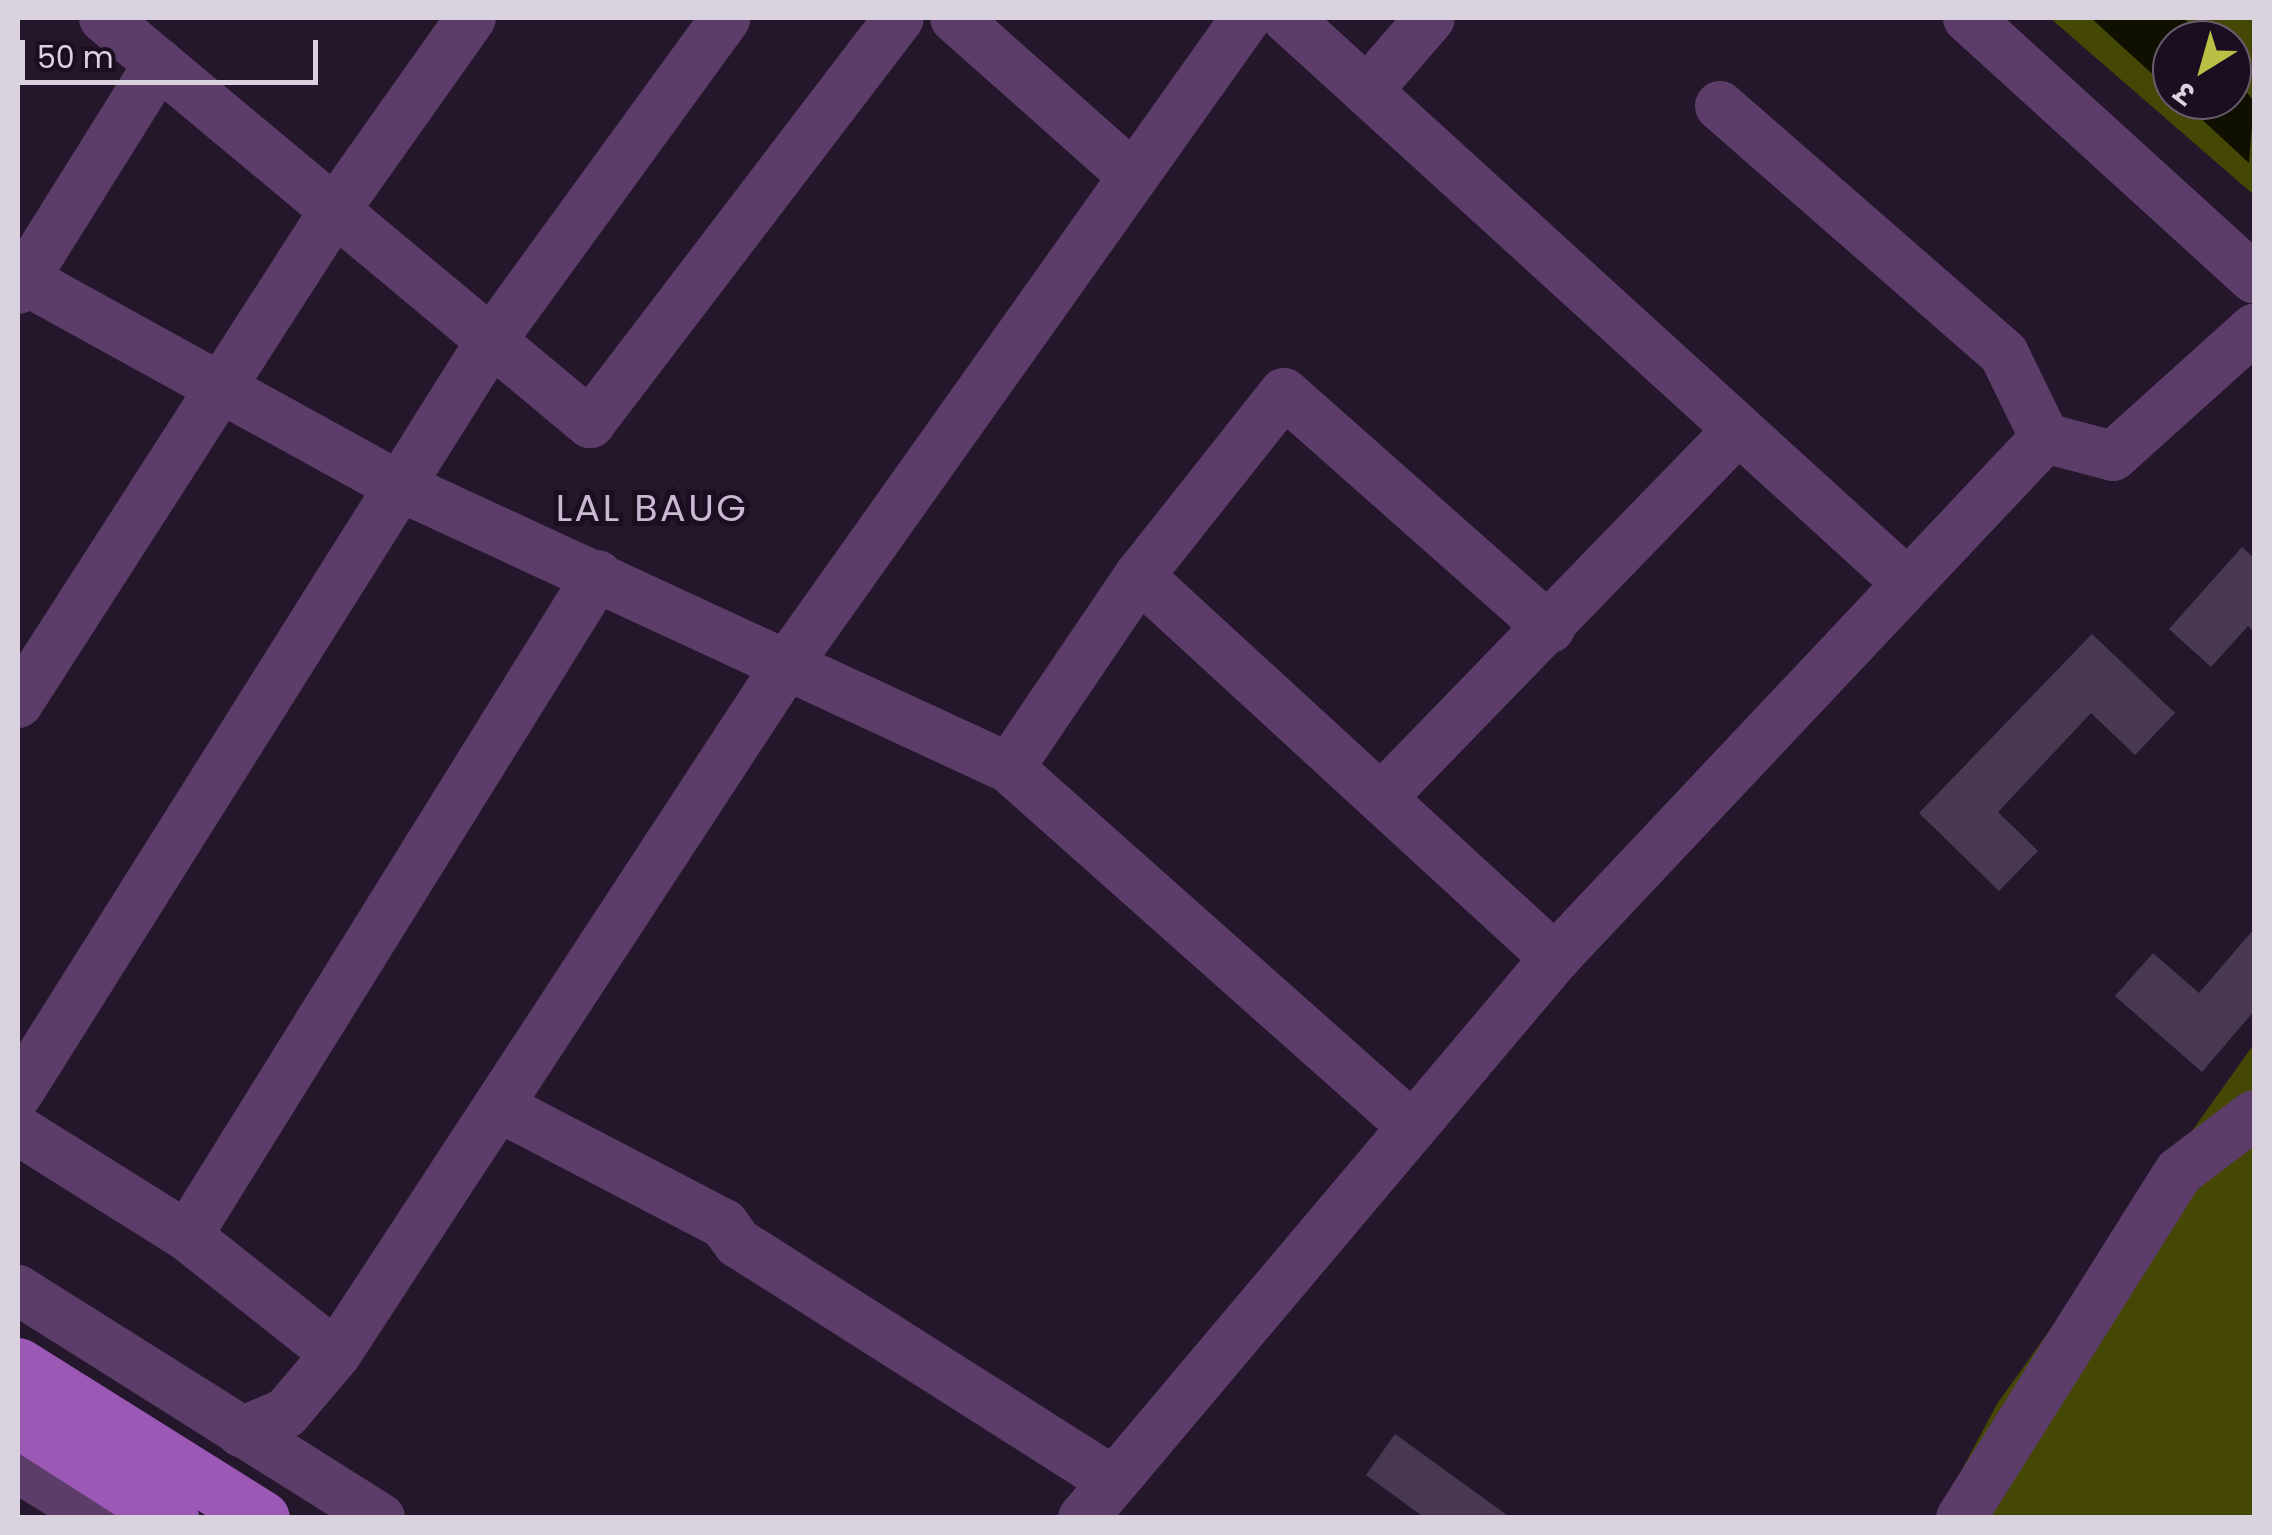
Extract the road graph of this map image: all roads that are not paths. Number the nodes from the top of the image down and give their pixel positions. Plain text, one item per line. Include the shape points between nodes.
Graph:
1 (104, 18) edge
2 (471, 18) edge
3 (726, 18) edge
4 (899, 18) edge
5 (954, 18) edge
6 (1246, 18) edge
7 (1288, 18) edge
8 (1430, 18) edge
9 (1968, 18) edge
10 (159, 63) junction
11 (1367, 91) junction
12 (1720, 106) dead end
13 (1130, 174) junction
14 (335, 210) junction
15 (2254, 278) edge
16 (20, 282) edge
17 (2254, 329) edge
18 (491, 340) junction
19 (221, 386) junction
20 (1734, 434) junction
21 (2045, 438) junction
22 (399, 486) junction
23 (598, 575) junction
24 (1139, 576) junction
25 (1905, 581) junction
26 (1550, 628) junction
27 (786, 666) junction
28 (18, 703) edge
29 (1009, 768) junction
30 (1382, 798) junction
31 (1555, 958) junction
32 (18, 1093) edge
33 (499, 1108) junction
34 (2254, 1114) edge
35 (1412, 1127) junction
36 (18, 1130) edge
37 (186, 1236) junction
38 (18, 1290) edge
39 (336, 1354) junction
40 (18, 1365) edge
41 (18, 1420) edge
42 (241, 1432) junction
43 (18, 1468) edge
44 (325, 1482) junction
45 (1097, 1498) edge
46 (100, 1518) edge
47 (171, 1518) edge
48 (262, 1518) edge
49 (380, 1518) edge
50 (1961, 1518) edge

1 - 10 street
2 - 14 street
3 - 18 street
4 - 18 street via 590,422
5 - 13 street
6 - 13 street
7 - 11 street
8 - 11 street
9 - 15 street
10 - 14 street
10 - 16 street
11 - 20 street
12 - 21 street via 2004,354
13 - 27 street
14 - 18 street
14 - 19 street
16 - 19 street
17 - 21 street via 2113,456
18 - 22 street
19 - 22 street
19 - 28 street
20 - 25 street
20 - 26 street
21 - 25 street
22 - 23 street
22 - 32 street
23 - 27 street
23 - 37 street
24 - 26 street via 1284,394
24 - 29 street
24 - 30 street
25 - 31 street
26 - 30 street
27 - 29 street
27 - 33 street
29 - 35 street
30 - 31 street
31 - 35 street
33 - 39 street
33 - 45 street via 724,1224 738,1243
34 - 50 street via 2179,1172
35 - 45 street
36 - 37 street
37 - 39 street
38 - 42 street
39 - 42 street via 286,1413
39 - 44 street via 312,1436
40 - 48 main road
41 - 47 main road
42 - 44 street
43 - 46 street
44 - 49 street

